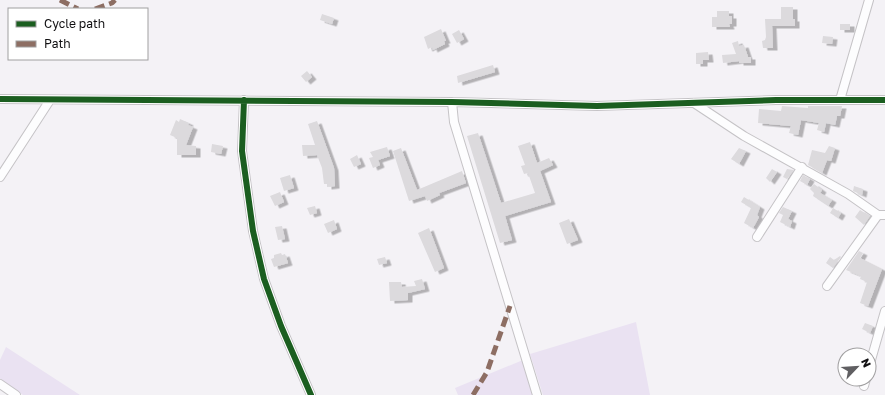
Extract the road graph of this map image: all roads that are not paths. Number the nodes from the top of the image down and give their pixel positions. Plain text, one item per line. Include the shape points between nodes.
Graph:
1 (869, 0) edge
2 (0, 99) edge
3 (50, 100) junction
4 (244, 100) junction
5 (840, 100) junction
6 (885, 100) edge
7 (452, 102) junction
8 (694, 102) junction
9 (802, 167) junction
10 (0, 177) edge
11 (881, 215) edge
12 (757, 236) dead end
13 (827, 286) dead end
14 (885, 311) edge
15 (875, 347) edge
16 (0, 384) edge
17 (16, 395) edge
18 (311, 395) edge
19 (537, 395) edge

1 - 5 street
2 - 3 street
3 - 4 street
3 - 10 street
4 - 7 street
4 - 18 street via 242,150 253,231 264,279
5 - 6 street
5 - 8 street
7 - 8 street via 597,106
7 - 19 street via 454,122
8 - 9 street via 744,136
9 - 11 street
9 - 12 street
11 - 13 street
14 - 15 street
16 - 17 street

